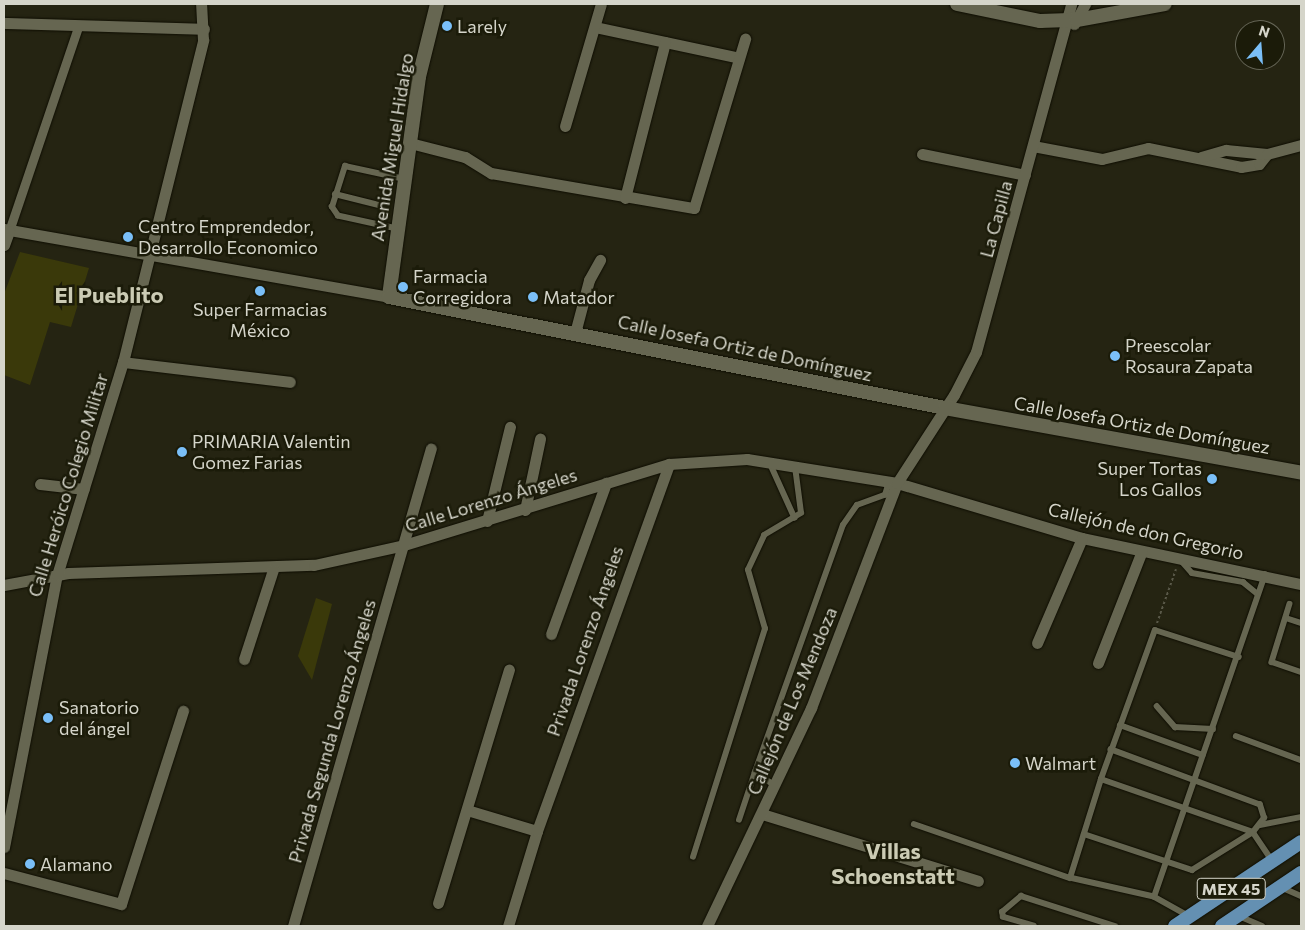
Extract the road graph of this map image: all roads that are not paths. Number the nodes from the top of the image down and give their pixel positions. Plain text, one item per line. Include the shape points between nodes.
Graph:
1 (201, 4) edge
2 (437, 4) edge
3 (601, 4) edge
4 (957, 4) edge
5 (1071, 4) edge
6 (1085, 4) edge
7 (1164, 4) edge
8 (4, 23) edge
9 (1070, 24) junction
10 (595, 27) junction
11 (78, 28) junction
12 (204, 30) junction
13 (745, 40) dead end
14 (665, 42) junction
15 (740, 58) junction
16 (566, 126) dead end
17 (410, 143) junction
18 (1301, 145) edge
19 (1033, 146) junction
20 (922, 154) dead end
21 (1267, 154) junction
22 (1199, 158) junction
23 (1025, 175) junction
24 (405, 179) junction
25 (335, 194) junction
26 (624, 198) junction
27 (383, 206) dead end
28 (398, 229) junction
29 (7, 230) edge
30 (4, 245) edge
31 (152, 253) junction
32 (600, 260) dead end
33 (389, 297) junction
34 (575, 333) junction
35 (123, 362) junction
36 (290, 382) dead end
37 (945, 408) junction
38 (510, 428) dead end
39 (540, 439) dead end
40 (430, 449) dead end
41 (769, 462) junction
42 (669, 464) junction
43 (795, 467) junction
44 (1301, 473) edge
45 (606, 483) junction
46 (893, 483) junction
47 (40, 484) dead end
48 (84, 489) junction
49 (525, 510) junction
50 (795, 518) junction
51 (487, 521) junction
52 (1082, 538) junction
53 (404, 545) junction
54 (1142, 551) junction
55 (1180, 557) junction
56 (273, 570) junction
57 (57, 574) junction
58 (1265, 575) junction
59 (1301, 584) edge
60 (4, 585) edge
61 (1258, 594) junction
62 (1290, 604) dead end
63 (1286, 618) junction
64 (1301, 623) edge
65 (551, 634) dead end
66 (1037, 643) dead end
67 (1239, 658) junction
68 (244, 659) dead end
69 (1098, 663) dead end
70 (509, 670) dead end
71 (1301, 672) edge
72 (1157, 706) dead end
73 (182, 711) dead end
74 (1120, 725) junction
75 (1213, 729) junction
76 (1236, 736) dead end
77 (1111, 750) junction
78 (1203, 755) junction
79 (1301, 760) edge
80 (755, 772) junction
81 (1101, 779) junction
82 (1195, 782) junction
83 (776, 786) junction
84 (9, 788) edge
85 (1187, 809) junction
86 (467, 810) junction
87 (762, 814) junction
88 (1301, 817) edge
89 (739, 820) dead end
90 (914, 824) dead end
91 (1260, 825) junction
92 (537, 831) junction
93 (1253, 832) junction
94 (1084, 834) junction
95 (1301, 842) edge
96 (4, 847) edge
97 (693, 857) dead end
98 (1273, 861) junction
99 (1168, 863) junction
100 (4, 873) edge
101 (1301, 873) edge
102 (1070, 878) junction
103 (978, 881) dead end
104 (1281, 887) junction
105 (1301, 896) edge
106 (1154, 897) junction
107 (438, 903) dead end
108 (1189, 916) junction
109 (1229, 923) edge
110 (293, 926) edge
111 (508, 926) edge
112 (707, 926) edge
113 (1034, 926) edge
114 (1115, 926) edge
115 (1175, 926) edge
116 (1262, 926) edge

1 - 12 street, Calle Heróico Colegio Militar
2 - 17 street, Avenida Miguel Hidalgo via 419,77
3 - 10 street
4 - 9 street via 1040,22
5 - 9 street
6 - 9 street
7 - 9 street
8 - 11 street
9 - 19 street, La Capilla
10 - 14 street
10 - 16 street
11 - 12 street
11 - 29 street
12 - 31 street, Calle Heróico Colegio Militar
13 - 15 street
14 - 15 street
14 - 26 street
15 - 26 street via 694,208
17 - 24 street, Avenida Miguel Hidalgo
17 - 26 street via 465,157 491,173
18 - 21 street
19 - 22 street via 1102,159 1148,148
19 - 23 street, La Capilla
20 - 23 street
21 - 22 street via 1226,150
21 - 22 street via 1259,164 1241,167
23 - 37 street, La Capilla via 976,352
24 - 25 lane via 345,166
24 - 28 street, Avenida Miguel Hidalgo
25 - 27 lane
25 - 28 lane via 332,207 338,216
28 - 33 street, Avenida Miguel Hidalgo
29 - 30 street
29 - 31 street, Calle Josefa Ortiz de Domínguez
31 - 33 street, Calle Josefa Ortiz de Domínguez
31 - 35 street, Calle Heróico Colegio Militar
32 - 34 street via 589,280
33 - 34 street, Calle Josefa Ortiz de Domínguez
34 - 37 street, Calle Josefa Ortiz de Domínguez
35 - 36 street
35 - 48 street, Calle Heróico Colegio Militar
37 - 44 street, Calle Josefa Ortiz de Domínguez
37 - 46 street
38 - 51 street
39 - 49 street
40 - 53 street, Privada Segunda Lorenzo Ángeles
41 - 42 street, Calle Lorenzo Ángeles via 747,459
41 - 43 street, Calle Lorenzo Ángeles
41 - 50 lane
42 - 45 street, Calle Lorenzo Ángeles
42 - 92 street, Privada Lorenzo Ángeles
43 - 46 street, Calle Lorenzo Ángeles
43 - 50 lane via 803,507
45 - 49 street, Calle Lorenzo Ángeles
45 - 65 street
46 - 52 street, Callejón de don Gregorio
46 - 80 lane via 885,495 857,505 844,525
46 - 83 street, Callejón de Los Mendoza via 811,708
47 - 48 street
48 - 57 street, Calle Heróico Colegio Militar
49 - 51 street, Calle Lorenzo Ángeles
50 - 97 lane via 764,535 748,570 765,629
51 - 53 street, Calle Lorenzo Ángeles
52 - 54 street, Callejón de don Gregorio
52 - 66 street
53 - 56 street, Calle Lorenzo Ángeles
53 - 110 street, Privada Segunda Lorenzo Ángeles
54 - 55 street, Callejón de don Gregorio
54 - 69 street
55 - 58 street, Callejón de don Gregorio
55 - 61 lane via 1192,573 1243,582
56 - 57 street, Calle Lorenzo Ángeles
56 - 68 street
57 - 60 street, Calle Lorenzo Ángeles
57 - 84 street, Calle Heróico Colegio Militar
58 - 59 street, Callejón de don Gregorio
58 - 61 lane
61 - 67 lane
62 - 63 lane
63 - 64 lane
63 - 71 lane via 1272,662
67 - 74 lane via 1155,630
67 - 75 lane
70 - 86 street
72 - 75 lane via 1175,727
73 - 100 street via 121,904
74 - 77 lane
74 - 78 lane
75 - 78 lane
76 - 79 lane
77 - 81 lane
77 - 82 lane
78 - 82 lane
80 - 83 lane
80 - 89 lane
81 - 85 lane
81 - 94 lane
82 - 85 lane
82 - 91 lane via 1260,805 1265,810
83 - 87 street, Callejón de Los Mendoza
84 - 96 street, Calle Heróico Colegio Militar
85 - 93 lane
85 - 99 lane
86 - 92 street
86 - 107 street
87 - 103 street
87 - 112 street, Callejón de Los Mendoza
88 - 91 lane
90 - 102 lane
91 - 93 lane
92 - 111 street, Privada Lorenzo Ángeles
93 - 98 lane
93 - 99 lane via 1192,870
94 - 99 lane
94 - 102 lane
95 - 98 highway, MEX 45
98 - 108 highway, MEX 45
99 - 106 lane
101 - 104 highway, MEX 45
102 - 106 lane
104 - 105 lane
104 - 109 highway, MEX 45
106 - 108 lane
108 - 115 highway, MEX 45
109 - 116 lane
113 - 114 lane via 1004,917 1002,912 1021,896

